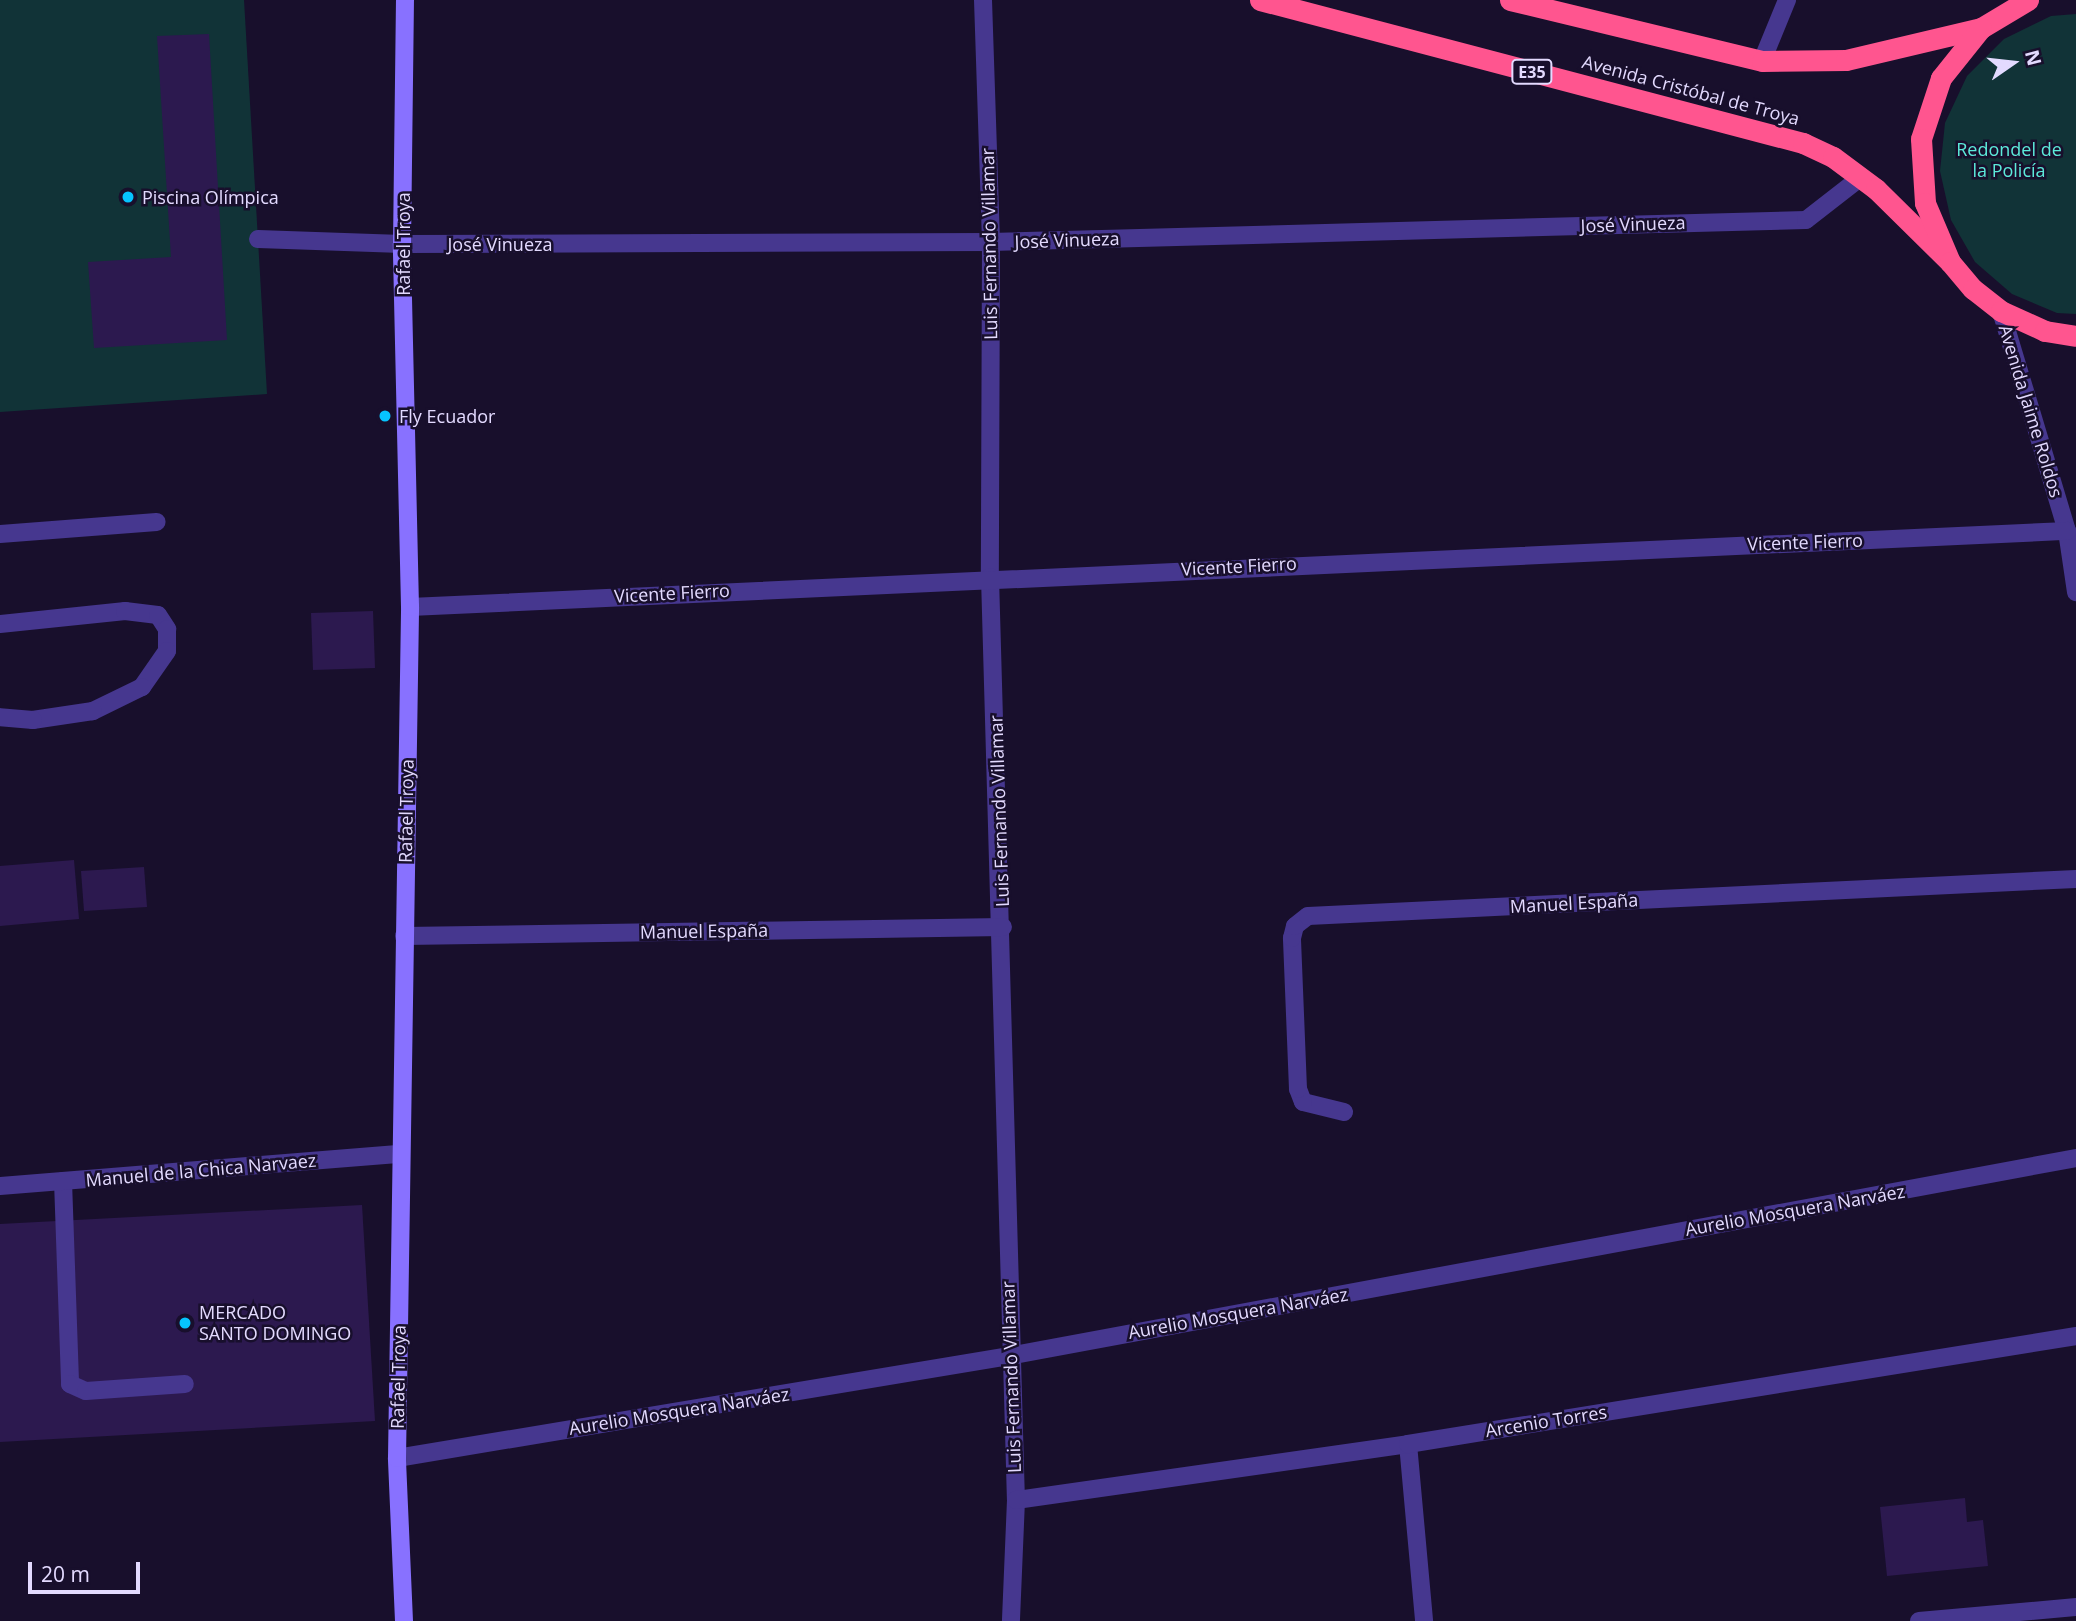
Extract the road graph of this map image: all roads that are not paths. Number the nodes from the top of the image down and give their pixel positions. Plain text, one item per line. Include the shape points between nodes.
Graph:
1 (405, 0) edge
2 (983, 0) edge
3 (1261, 0) edge
4 (1510, 0) edge
5 (1787, 0) edge
6 (2025, 1) edge
7 (1981, 28) junction
8 (1762, 61) junction
9 (1860, 178) junction
10 (258, 239) dead end
11 (991, 242) junction
12 (402, 244) junction
13 (1950, 262) junction
14 (2001, 312) junction
15 (2076, 337) edge
16 (157, 522) dead end
17 (2067, 531) junction
18 (0, 534) edge
19 (990, 577) junction
20 (2076, 592) edge
21 (410, 607) junction
22 (0, 624) edge
23 (0, 717) edge
24 (2076, 879) edge
25 (1003, 927) junction
26 (404, 936) junction
27 (1344, 1112) dead end
28 (401, 1154) junction
29 (2076, 1158) edge
30 (63, 1181) junction
31 (0, 1186) edge
32 (2076, 1336) edge
33 (1009, 1356) junction
34 (185, 1384) dead end
35 (1408, 1444) junction
36 (397, 1458) junction
37 (1016, 1500) junction
38 (2076, 1608) edge
39 (404, 1621) edge
40 (1011, 1621) edge
41 (1424, 1621) edge
42 (1919, 1621) edge

1 - 12 street, Rafael Troya
2 - 11 street, Luis Fernando Villamar
3 - 9 highway, Avenida Cristóbal de Troya / E35 via 1803,143 1833,157
4 - 8 highway, E35
5 - 8 street
6 - 7 highway, E35
7 - 8 highway, E35 via 1846,60
7 - 13 highway, E35 via 1941,78 1921,139 1925,203
9 - 11 street, José Vinueza via 1806,220
9 - 13 highway, Avenida Cristóbal de Troya / E35
10 - 12 street, José Vinueza
11 - 12 street, José Vinueza
11 - 19 street, Luis Fernando Villamar
12 - 21 street, Rafael Troya
13 - 14 highway, E35
14 - 15 highway, E35 via 2045,331
14 - 17 street, Avenida Jaime Roldos
16 - 18 street
17 - 19 street, Vicente Fierro
17 - 20 street, Avenida Jaime Roldos
19 - 21 street, Vicente Fierro
19 - 25 street, Luis Fernando Villamar
21 - 26 street, Rafael Troya
22 - 23 street via 125,611 158,615 167,629 167,651 142,687 93,710 33,720
24 - 27 street, Manuel España via 1307,916 1295,926 1292,939 1298,1089 1303,1102
25 - 26 street, Manuel España
25 - 33 street, Luis Fernando Villamar
26 - 28 street, Rafael Troya
28 - 30 street, Manuel de la Chica Narvaez
28 - 36 street, Rafael Troya
29 - 33 street, Aurelio Mosquera Narváez
30 - 31 street, Manuel de la Chica Narvaez
30 - 34 street via 70,1384 86,1391
32 - 35 street, Arcenio Torres
33 - 36 street, Aurelio Mosquera Narváez
33 - 37 street, Luis Fernando Villamar
35 - 37 street, Arcenio Torres
35 - 41 street
36 - 39 street, Rafael Troya
37 - 40 street, Luis Fernando Villamar
38 - 42 street

